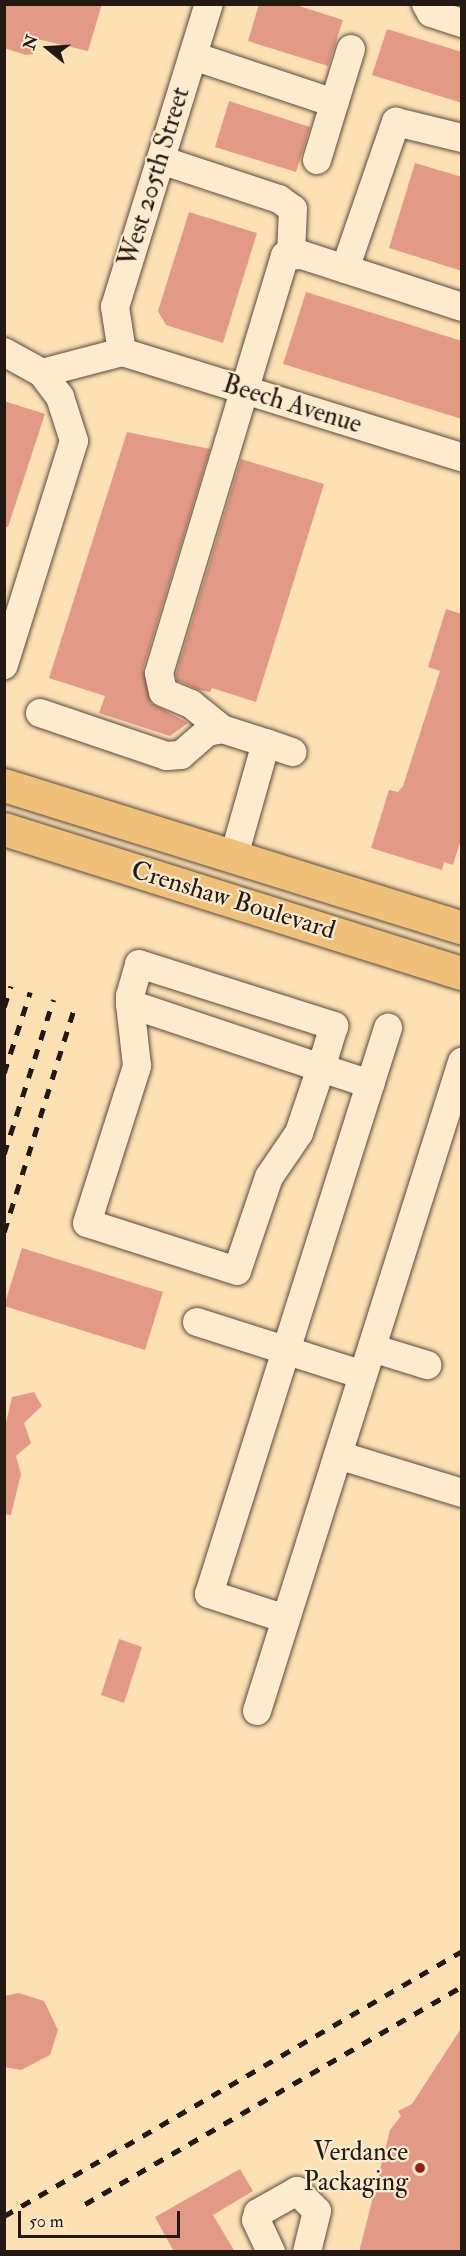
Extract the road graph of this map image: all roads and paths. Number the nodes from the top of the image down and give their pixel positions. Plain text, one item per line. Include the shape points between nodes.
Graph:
1 (209, 4) edge
2 (426, 4) edge
3 (462, 23) edge
4 (351, 49) dead end
5 (193, 56) junction
6 (334, 103) junction
7 (462, 138) edge
8 (161, 160) junction
9 (317, 160) dead end
10 (291, 255) junction
11 (345, 269) junction
12 (462, 307) edge
13 (4, 352) edge
14 (122, 352) junction
15 (42, 373) junction
16 (241, 389) junction
17 (462, 457) edge
18 (4, 665) edge
19 (40, 713) dead end
20 (222, 729) junction
21 (4, 785) edge
22 (4, 829) edge
23 (234, 856) junction
24 (462, 927) edge
25 (462, 973) edge
26 (130, 1004) junction
27 (388, 1028) dead end
28 (462, 1062) edge
29 (321, 1068) junction
30 (370, 1084) junction
31 (198, 1322) dead end
32 (372, 1348) junction
33 (285, 1350) junction
34 (426, 1365) dead end
35 (363, 1375) junction
36 (338, 1455) junction
37 (462, 1493) edge
38 (286, 1619) junction
39 (257, 1711) dead end
40 (271, 2252) edge
41 (307, 2252) edge

1 - 5 street, West 205th Street
2 - 3 street via 431,13
4 - 6 street
5 - 6 street
5 - 8 street, West 205th Street
6 - 9 street
7 - 11 street via 396,122
8 - 10 street via 279,198 293,209
8 - 14 street, West 205th Street via 115,307
10 - 11 street
10 - 16 street via 285,256 279,268
11 - 12 street
13 - 15 street
14 - 15 street
14 - 16 street, Beech Avenue
15 - 18 street via 60,397 74,441
16 - 17 street, Beech Avenue
16 - 20 street via 206,529 159,673 162,692 191,704
19 - 20 street via 166,756 181,755 207,732
20 - 23 street via 279,747
21 - 23 main road, Crenshaw Boulevard
22 - 25 main road, Crenshaw Boulevard
23 - 24 main road, Crenshaw Boulevard
26 - 29 street
26 - 29 street via 139,964 334,1026
26 - 29 street via 137,1066 87,1223 237,1271 269,1177 299,1133
27 - 30 street
28 - 32 street
29 - 30 street
30 - 33 street
31 - 33 street
32 - 34 street
32 - 35 street
33 - 35 street
33 - 38 street via 208,1594
35 - 36 street
36 - 37 street
36 - 38 street
38 - 39 street
40 - 41 street via 256,2220 258,2213 297,2191 317,2211

